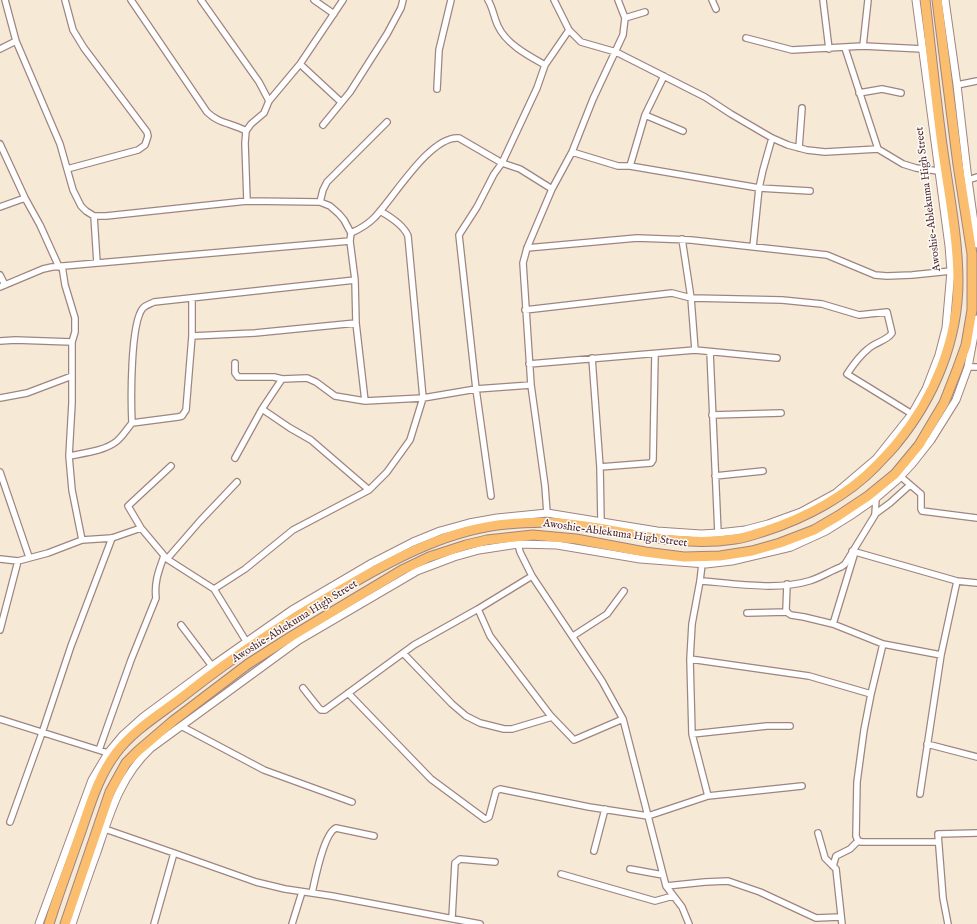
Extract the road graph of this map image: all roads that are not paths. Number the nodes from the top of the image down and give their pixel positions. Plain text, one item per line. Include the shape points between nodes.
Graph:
1 (5, 0) edge
2 (65, 0) edge
3 (131, 0) edge
4 (201, 0) edge
5 (314, 0) edge
6 (343, 0) edge
7 (403, 0) edge
8 (451, 0) edge
9 (488, 0) edge
10 (554, 0) edge
11 (618, 0) edge
12 (712, 0) edge
13 (823, 0) edge
14 (868, 0) edge
15 (916, 0) edge
16 (925, 0) edge
17 (937, 0) edge
18 (945, 0) edge
19 (716, 10) dead end
20 (645, 12) dead end
21 (334, 14) junction
22 (625, 18) junction
23 (569, 30) junction
24 (746, 38) dead end
25 (16, 41) junction
26 (863, 46) junction
27 (845, 48) junction
28 (0, 49) edge
29 (829, 49) junction
30 (923, 49) junction
31 (616, 52) junction
32 (949, 57) junction
33 (300, 64) junction
34 (545, 65) junction
35 (664, 76) junction
36 (977, 81) edge
37 (957, 85) junction
38 (437, 89) dead end
39 (859, 92) junction
40 (901, 93) dead end
41 (932, 99) junction
42 (269, 101) junction
43 (341, 102) junction
44 (802, 108) dead end
45 (646, 115) junction
46 (386, 122) dead end
47 (323, 125) dead end
48 (246, 131) junction
49 (683, 131) dead end
50 (772, 138) junction
51 (0, 144) edge
52 (799, 148) junction
53 (878, 149) junction
54 (572, 152) junction
55 (502, 163) junction
56 (630, 166) junction
57 (67, 169) junction
58 (938, 171) junction
59 (977, 177) edge
60 (968, 180) junction
61 (760, 188) junction
62 (552, 189) junction
63 (810, 191) dead end
64 (25, 198) junction
65 (246, 201) junction
66 (320, 202) junction
67 (0, 207) edge
68 (380, 211) junction
69 (94, 216) junction
70 (970, 218) junction
71 (351, 233) junction
72 (682, 239) junction
73 (350, 241) junction
74 (977, 244) edge
75 (753, 247) junction
76 (527, 248) junction
77 (97, 263) junction
78 (60, 266) junction
79 (951, 270) junction
80 (0, 275) edge
81 (355, 280) junction
82 (2, 286) edge
83 (192, 298) junction
84 (690, 298) junction
85 (525, 310) junction
86 (977, 319) edge
87 (356, 323) junction
88 (192, 336) junction
89 (0, 341) edge
90 (72, 342) junction
91 (695, 350) junction
92 (710, 352) junction
93 (655, 354) junction
94 (592, 358) junction
95 (777, 358) dead end
96 (235, 363) dead end
97 (529, 364) junction
98 (968, 367) junction
99 (977, 367) edge
100 (72, 376) junction
101 (282, 379) junction
102 (531, 385) junction
103 (476, 389) junction
104 (0, 398) edge
105 (423, 398) junction
106 (365, 401) junction
107 (262, 409) junction
108 (781, 412) dead end
109 (912, 414) junction
110 (712, 416) junction
111 (132, 423) junction
112 (69, 456) junction
113 (235, 458) dead end
114 (171, 466) dead end
115 (600, 467) junction
116 (764, 471) dead end
117 (0, 472) edge
118 (715, 476) junction
119 (900, 476) junction
120 (237, 482) dead end
121 (910, 485) junction
122 (368, 490) junction
123 (491, 496) dead end
124 (876, 498) junction
125 (547, 513) junction
126 (876, 514) junction
127 (977, 518) edge
128 (602, 521) junction
129 (141, 528) junction
130 (718, 533) junction
131 (112, 538) junction
132 (82, 540) junction
133 (518, 544) junction
134 (853, 551) junction
135 (29, 557) junction
136 (166, 557) junction
137 (0, 559) edge
138 (18, 561) junction
139 (702, 564) junction
140 (532, 576) junction
141 (700, 581) junction
142 (957, 581) junction
143 (977, 583) edge
144 (787, 584) junction
145 (214, 588) junction
146 (624, 591) dead end
147 (478, 609) junction
148 (787, 612) junction
149 (747, 613) dead end
150 (2, 617) edge
151 (283, 624) junction
152 (318, 624) junction
153 (833, 624) junction
154 (182, 626) dead end
155 (0, 630) edge
156 (292, 636) junction
157 (573, 636) junction
158 (246, 641) junction
159 (883, 644) junction
160 (403, 653) junction
161 (941, 654) junction
162 (690, 659) junction
163 (212, 666) junction
164 (220, 685) junction
165 (303, 688) dead end
166 (348, 693) junction
167 (224, 694) junction
168 (871, 694) junction
169 (552, 717) junction
170 (0, 719) edge
171 (622, 719) junction
172 (180, 726) junction
173 (790, 726) dead end
174 (42, 733) junction
175 (692, 734) junction
176 (927, 744) junction
177 (99, 750) junction
178 (108, 752) junction
179 (977, 757) edge
180 (802, 786) dead end
181 (920, 794) dead end
182 (708, 796) junction
183 (352, 802) dead end
184 (605, 809) junction
185 (648, 816) junction
186 (10, 822) dead end
187 (105, 829) junction
188 (818, 833) dead end
189 (977, 833) edge
190 (374, 836) dead end
191 (858, 841) junction
192 (938, 842) junction
193 (594, 851) dead end
194 (174, 853) junction
195 (495, 862) dead end
196 (833, 866) junction
197 (630, 869) dead end
198 (62, 871) junction
199 (561, 874) dead end
200 (664, 875) junction
201 (666, 886) junction
202 (302, 892) junction
203 (312, 893) junction
204 (673, 896) junction
205 (840, 917) junction
206 (452, 918) junction
207 (40, 924) edge
208 (49, 924) edge
209 (65, 924) edge
210 (72, 924) edge
211 (154, 924) edge
212 (292, 924) edge
213 (480, 924) edge
214 (689, 924) edge
215 (842, 924) edge
216 (948, 924) edge

1 - 25 street
2 - 57 street via 73,30 148,136 145,145 138,150
3 - 48 street via 207,112 219,122
4 - 42 street via 259,82
5 - 21 street
6 - 21 street
7 - 43 street via 387,34
8 - 38 street via 438,50
9 - 34 street via 498,27 505,36 521,51
10 - 23 street
11 - 22 street
12 - 19 street
13 - 29 street
14 - 26 street
15 - 30 street, Awoshie-Ablekuma High Street
16 - 41 main road, Awoshie-Ablekuma High Street
17 - 32 main road, Awoshie-Ablekuma High Street
18 - 32 street, Awoshie-Ablekuma High Street
20 - 22 street
21 - 33 street
22 - 31 street via 624,33
23 - 31 street via 581,42
23 - 34 street
24 - 29 street via 792,50
25 - 28 street
25 - 57 street via 60,144
26 - 27 street
26 - 30 street
27 - 29 street
27 - 39 street
30 - 41 street, Awoshie-Ablekuma High Street
31 - 35 street
31 - 54 street via 593,99
32 - 37 street, Awoshie-Ablekuma High Street
32 - 70 main road, Awoshie-Ablekuma High Street via 958,165
33 - 42 street
33 - 43 street
34 - 55 street
35 - 45 street
35 - 50 street via 705,97
36 - 37 street
37 - 60 street, Awoshie-Ablekuma High Street
39 - 40 street via 882,89
39 - 53 street
41 - 58 street, Awoshie-Ablekuma High Street
41 - 151 main road, Awoshie-Ablekuma High Street via 957,258 958,284 953,332 933,389 897,445 846,492 812,512 740,539 705,542 662,540 548,522 505,524 479,529 427,545 380,567
42 - 48 street via 264,113
43 - 47 street
44 - 52 street
45 - 49 street
45 - 56 street
46 - 66 street via 327,182
48 - 65 street
50 - 52 street
50 - 61 street
51 - 64 street
52 - 53 street via 826,152
53 - 58 street via 903,164
54 - 56 street via 618,166
54 - 62 street
55 - 62 street via 520,169
55 - 68 street via 459,138 451,139 435,148 411,172
55 - 103 street via 459,235
56 - 61 street
57 - 69 street via 69,180 81,206
58 - 79 street, Awoshie-Ablekuma High Street
59 - 60 street
60 - 70 street, Awoshie-Ablekuma High Street
61 - 63 street
61 - 75 street
62 - 76 street
64 - 67 street
64 - 78 street
65 - 66 street
65 - 69 street
66 - 71 street via 339,214
68 - 71 street via 364,226
68 - 105 street via 408,235
69 - 77 street
70 - 74 street, Awoshie-Ablekuma High Street
70 - 152 main road, Awoshie-Ablekuma High Street via 972,310 966,345 944,402 919,445 895,474 838,516 814,530 780,543 720,556 684,557 548,536 487,540 429,557 402,570
71 - 73 street
72 - 75 street
72 - 76 street via 637,238
72 - 84 street
73 - 77 street
73 - 81 street
75 - 79 street via 827,255 875,275 906,275
76 - 85 street via 523,263
77 - 78 street
78 - 82 street via 43,269
78 - 90 street via 75,318
79 - 109 street, Awoshie-Ablekuma High Street via 946,328 926,389
80 - 82 street
81 - 83 street
81 - 87 street
83 - 88 street
83 - 111 street via 154,302 141,312 132,354
84 - 85 street via 672,293
84 - 91 street
84 - 109 street via 782,300 822,304 859,315 887,312 892,333 890,337 868,348 847,374
85 - 97 street
86 - 98 street, Awoshie-Ablekuma High Street
87 - 88 street
87 - 106 street
88 - 111 street via 185,412 182,416 170,419
89 - 90 street
90 - 100 street
91 - 92 street
91 - 93 street
92 - 95 street
92 - 110 street
93 - 94 street
93 - 115 street via 653,460 651,463
94 - 97 street
94 - 115 street
96 - 101 street via 235,373 238,376
97 - 102 street
98 - 99 street
98 - 119 street, Awoshie-Ablekuma High Street via 956,400 932,440
100 - 104 street via 27,393
100 - 112 street
101 - 106 street via 307,378 335,396
101 - 107 street
102 - 103 street
102 - 125 street
103 - 105 street
103 - 123 street
105 - 106 street
105 - 122 street via 410,440 387,472
107 - 113 street
107 - 122 street via 311,440
108 - 110 street
109 - 130 street, Awoshie-Ablekuma High Street via 876,459 836,493 801,512 768,524
110 - 118 street
111 - 112 street via 117,441 110,445
112 - 132 street via 72,490
114 - 129 street via 128,506
115 - 128 street
116 - 118 street
117 - 135 street
118 - 130 street
119 - 121 street
119 - 124 street, Awoshie-Ablekuma High Street
120 - 136 street
121 - 126 street
121 - 127 street via 921,494 922,511
122 - 145 street via 293,530 245,569
124 - 126 street
124 - 139 street, Awoshie-Ablekuma High Street via 826,531 791,547 732,561
125 - 128 street, Awoshie-Ablekuma High Street
125 - 158 street, Awoshie-Ablekuma High Street via 469,523 413,542 292,610
126 - 134 street
128 - 130 street, Awoshie-Ablekuma High Street via 657,531
129 - 131 street
129 - 136 street
131 - 132 street
131 - 174 street via 71,646
132 - 135 street
133 - 139 street, Awoshie-Ablekuma High Street via 557,545 640,559
133 - 140 street
133 - 152 street, Awoshie-Ablekuma High Street via 478,550 417,571
134 - 142 street
134 - 144 street via 841,567 808,581
134 - 153 street
135 - 138 street
136 - 145 street
136 - 177 street via 156,577 156,598
137 - 138 street
138 - 150 street
139 - 141 street
140 - 147 street
140 - 157 street
141 - 144 street via 767,586
141 - 162 street via 692,624
142 - 143 street
142 - 161 street
144 - 148 street
145 - 158 street
146 - 157 street via 606,614
147 - 160 street
147 - 169 street via 490,636
148 - 149 street
148 - 153 street
150 - 155 street
151 - 156 main road
151 - 198 main road, Awoshie-Ablekuma High Street via 227,662 140,729 117,752 98,783
152 - 156 main road, Awoshie-Ablekuma High Street
152 - 167 street, Awoshie-Ablekuma High Street
153 - 159 street
154 - 163 street
156 - 164 main road, Awoshie-Ablekuma High Street
157 - 171 street via 602,681
158 - 163 street, Awoshie-Ablekuma High Street
159 - 161 street
159 - 168 street
160 - 166 street
160 - 169 street via 452,704 466,716 480,723 512,729
161 - 176 street
162 - 168 street via 809,676
162 - 175 street
163 - 178 street, Awoshie-Ablekuma High Street via 131,727
164 - 167 main road
164 - 209 main road, Awoshie-Ablekuma High Street via 146,742 126,763 110,792
165 - 166 street via 321,710 325,710
166 - 184 street via 431,779 485,819 489,817 496,791 500,789
167 - 172 street, Awoshie-Ablekuma High Street
168 - 191 street via 858,782
169 - 171 street via 575,740
170 - 174 street
171 - 185 street
172 - 183 street via 260,768
172 - 187 street, Awoshie-Ablekuma High Street via 151,748 132,769 121,788
173 - 175 street
174 - 177 street
174 - 186 street
175 - 182 street
176 - 179 street
176 - 181 street
177 - 178 street
178 - 198 street, Awoshie-Ablekuma High Street via 92,780
180 - 182 street
182 - 185 street
184 - 185 street
184 - 193 street
185 - 200 street
187 - 194 street
187 - 210 street, Awoshie-Ablekuma High Street
188 - 196 street via 825,858
189 - 192 street via 939,833
190 - 203 street via 333,829 325,845
191 - 192 street
191 - 196 street via 850,849 836,856
192 - 216 street
194 - 202 street via 256,882
194 - 211 street
195 - 206 street via 460,859 455,863
196 - 205 street via 836,870
197 - 200 street
198 - 207 street, Awoshie-Ablekuma High Street
198 - 208 main road, Awoshie-Ablekuma High Street
199 - 204 street via 656,901
200 - 201 street
201 - 204 street
201 - 205 street via 728,881 760,892 816,918
202 - 203 street
202 - 212 street
203 - 206 street
204 - 214 street via 682,907
205 - 215 street
206 - 213 street

